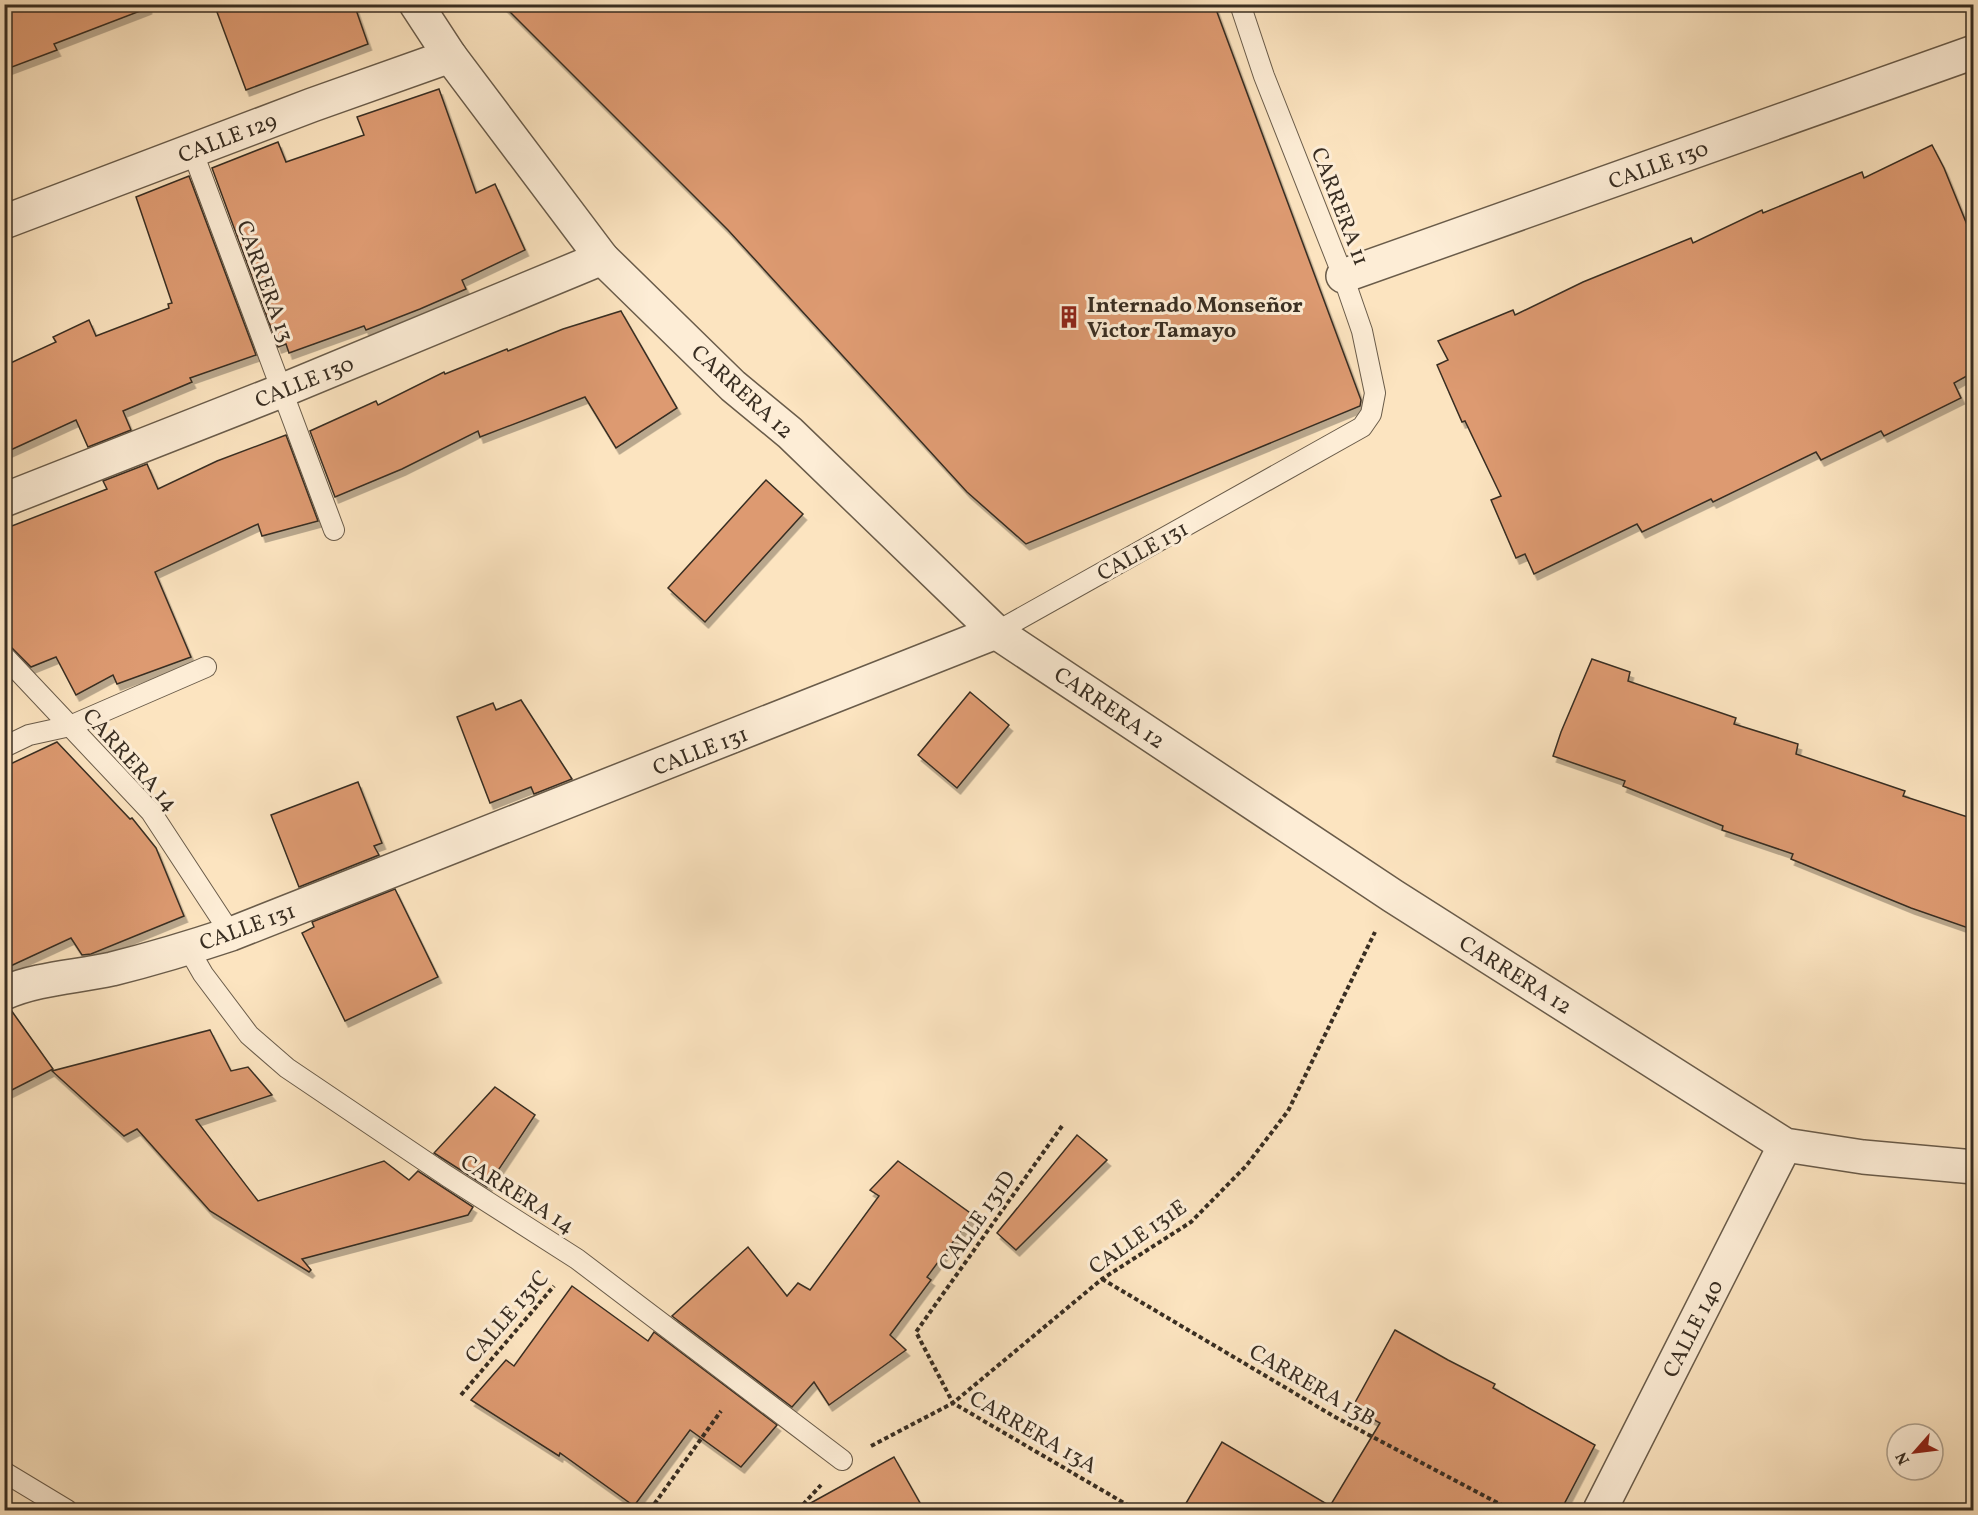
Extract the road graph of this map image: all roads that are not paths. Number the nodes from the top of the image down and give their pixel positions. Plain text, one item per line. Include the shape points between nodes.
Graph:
1 (416, 4) edge
2 (1240, 4) edge
3 (1974, 52) edge
4 (450, 56) junction
5 (192, 150) junction
6 (4, 222) edge
7 (602, 258) junction
8 (1343, 276) junction
9 (281, 391) junction
10 (1362, 427) joint
11 (4, 500) edge
12 (334, 530) dead end
13 (996, 632) junction
14 (4, 656) edge
15 (206, 668) dead end
16 (70, 726) junction
17 (4, 747) edge
18 (231, 934) junction
19 (188, 948) junction
20 (4, 993) edge
21 (1785, 1145) junction
22 (1974, 1167) edge
23 (842, 1461) road end
24 (4, 1472) edge
25 (37, 1503) edge
26 (67, 1510) edge
27 (1600, 1510) edge

1 - 4 street, CARRERA 12
2 - 8 lane, CARRERA 11 via 1264,76
3 - 8 street, CALLE 130
4 - 5 street, CALLE 129
4 - 7 street, CARRERA 12
5 - 6 street, CALLE 129
5 - 9 lane, CARRERA 13
7 - 9 street, CALLE 130
7 - 13 street, CARRERA 12
8 - 10 lane, CARRERA 11 via 1362,331 1375,393 1371,414
9 - 11 street, CALLE 130
9 - 12 lane, CARRERA 13
10 - 13 lane, CALLE 131
13 - 18 street, CALLE 131
13 - 21 street, CARRERA 12 via 1393,896
14 - 16 lane, CARRERA 14
15 - 16 lane
16 - 17 lane via 30,735
16 - 18 lane, CARRERA 14 via 151,812
18 - 19 street, CALLE 131
19 - 20 street, CALLE 131
19 - 23 lane, CARRERA 14 via 249,1035 287,1068 577,1259
21 - 22 street, CARRERA 12
21 - 27 street, CALLE 140
24 - 25 lane
25 - 26 lane

